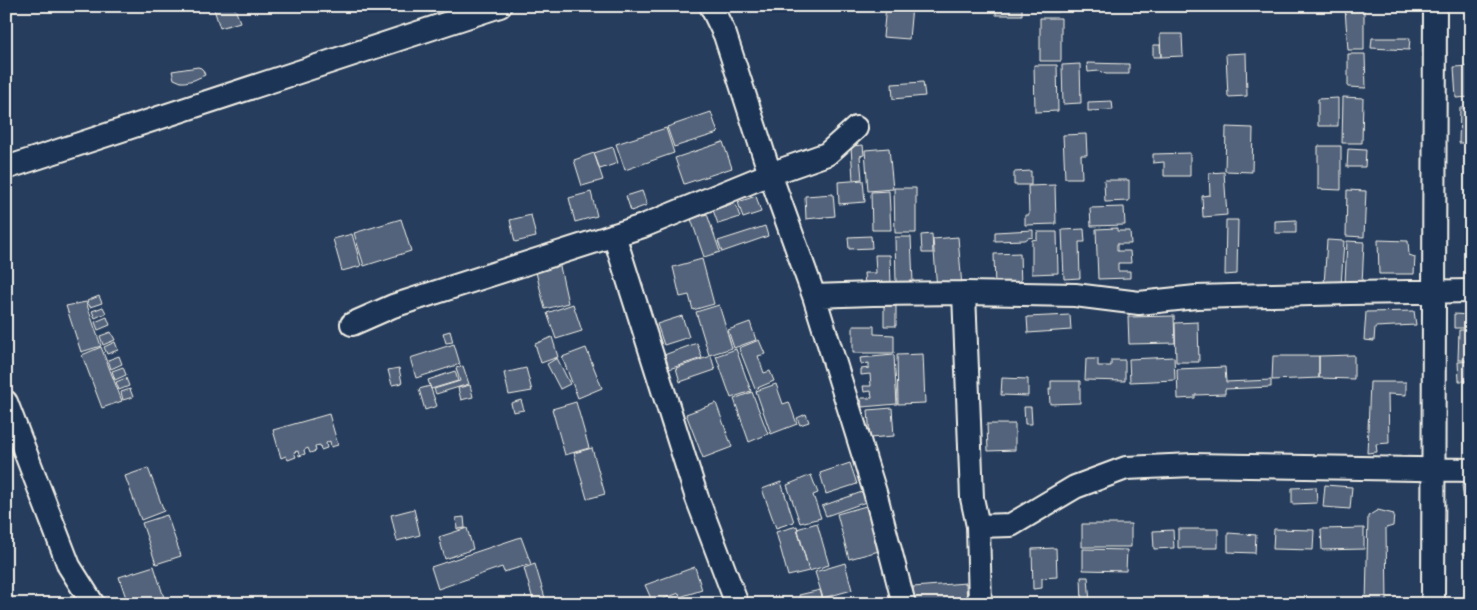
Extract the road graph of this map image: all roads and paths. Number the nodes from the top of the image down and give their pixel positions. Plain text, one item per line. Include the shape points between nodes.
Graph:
1 (500, 6) edge
2 (711, 6) edge
3 (1435, 6) edge
4 (856, 128) dead end
5 (6, 168) edge
6 (770, 174) junction
7 (614, 235) junction
8 (1471, 291) edge
9 (1434, 292) junction
10 (964, 293) junction
11 (814, 296) junction
12 (352, 324) dead end
13 (6, 402) edge
14 (1433, 470) junction
15 (1471, 470) edge
16 (978, 526) junction
17 (93, 604) edge
18 (737, 604) edge
19 (904, 604) edge
20 (980, 604) edge
21 (1433, 604) edge

1 - 5 street
2 - 6 street via 726,35
3 - 9 street
4 - 6 street via 827,154
6 - 7 street via 644,226
6 - 11 street
7 - 12 street via 393,306
7 - 18 street via 696,498
8 - 9 street
9 - 10 street via 1206,297 1139,303 1075,295
9 - 14 street
10 - 11 street
10 - 16 street via 972,498
11 - 19 street via 875,492
13 - 17 street via 69,566
14 - 15 street
14 - 16 street via 1192,465 1126,468 1075,488 1011,525
14 - 21 street
16 - 20 street

